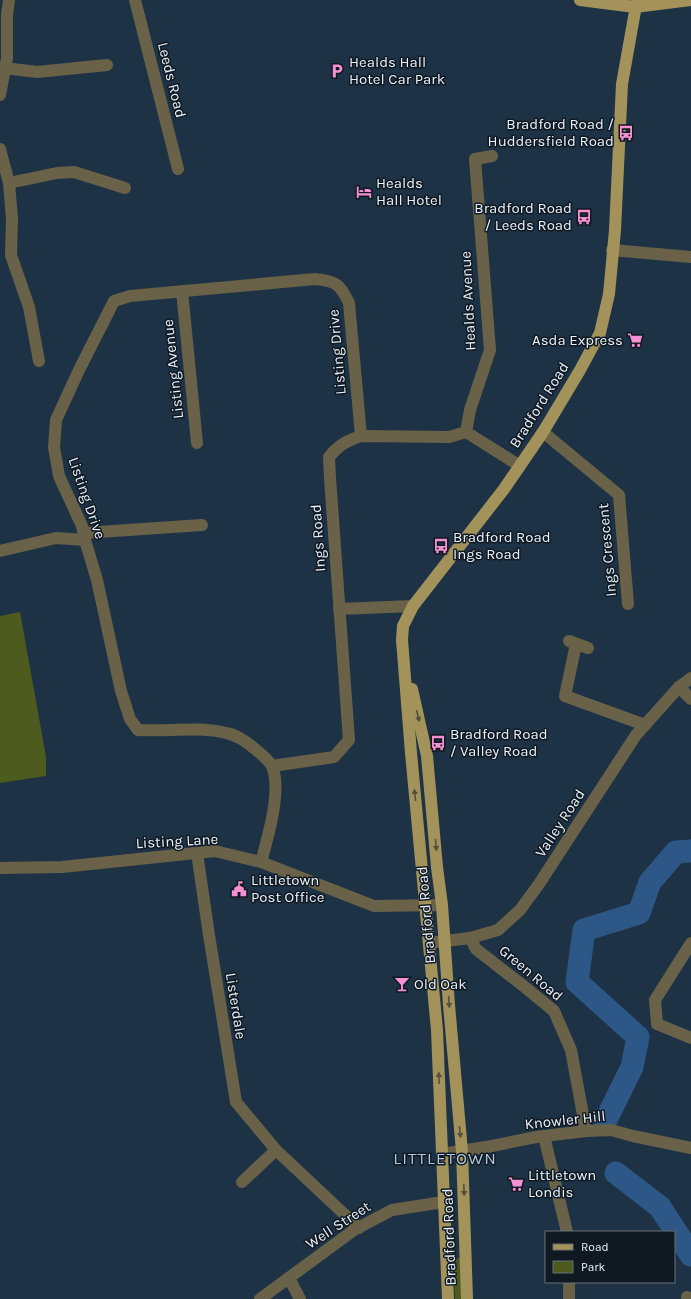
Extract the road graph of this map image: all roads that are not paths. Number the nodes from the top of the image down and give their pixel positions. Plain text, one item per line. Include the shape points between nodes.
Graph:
1 (9, 0) edge
2 (135, 0) edge
3 (580, 0) edge
4 (691, 0) edge
5 (636, 4) edge
6 (107, 64) dead end
7 (5, 68) junction
8 (0, 95) edge
9 (0, 149) edge
10 (492, 156) dead end
11 (178, 169) dead end
12 (9, 183) junction
13 (125, 188) dead end
14 (612, 250) junction
15 (691, 257) edge
16 (182, 291) junction
17 (39, 362) dead end
18 (466, 432) junction
19 (543, 432) junction
20 (361, 436) junction
21 (197, 443) dead end
22 (520, 466) junction
23 (202, 525) dead end
24 (84, 537) junction
25 (0, 551) edge
26 (628, 604) dead end
27 (413, 606) junction
28 (339, 609) junction
29 (588, 648) dead end
30 (403, 651) junction
31 (691, 678) edge
32 (679, 687) junction
33 (691, 699) edge
34 (645, 725) junction
35 (272, 766) junction
36 (197, 853) junction
37 (261, 862) junction
38 (0, 868) edge
39 (442, 905) junction
40 (426, 906) junction
41 (470, 938) junction
42 (445, 941) junction
43 (429, 943) junction
44 (691, 943) edge
45 (691, 1038) edge
46 (586, 1131) junction
47 (544, 1136) junction
48 (691, 1148) edge
49 (276, 1150) junction
50 (462, 1151) junction
51 (442, 1154) junction
52 (242, 1182) dead end
53 (443, 1202) junction
54 (359, 1228) junction
55 (567, 1231) edge
56 (289, 1278) junction
57 (569, 1283) edge
58 (260, 1299) edge
59 (300, 1299) edge
60 (448, 1299) edge
61 (467, 1299) edge
62 (569, 1299) edge

1 - 7 street via 8,58
2 - 11 street, Leeds Road
3 - 5 main road
4 - 5 main road
5 - 14 main road, Bradford Road via 622,84
6 - 7 street via 37,72
7 - 8 street
9 - 12 street
10 - 18 street, Healds Avenue via 475,159 490,350 470,410
12 - 13 street via 74,172
12 - 17 street via 11,255 29,307
14 - 15 street
14 - 19 main road, Bradford Road via 609,294 600,333
16 - 20 street, Listing Drive via 315,279 330,280 343,289 350,303
16 - 21 street, Listing Avenue
16 - 24 street, Listing Drive via 130,296 114,301 56,420 54,447 59,476 82,526
18 - 20 street, Ings Road via 449,437
18 - 22 street
19 - 22 main road, Bradford Road
19 - 26 street, Ings Crescent via 619,495
20 - 28 street, Ings Road via 337,448 329,457
22 - 27 main road, Bradford Road
23 - 24 street
24 - 25 street via 56,538
24 - 35 street, Listing Drive via 97,580 121,691 130,719 138,730 200,730 227,733 245,740
27 - 28 street
27 - 30 main road, Bradford Road via 403,626
28 - 35 street, Ings Road via 349,740 334,757
29 - 34 street via 572,643 565,696
30 -> 39 main road, Bradford Road via 427,756
40 -> 30 main road, Bradford Road
31 - 32 street, Valley Road
32 - 33 street
32 - 34 street, Valley Road
34 - 41 street, Valley Road via 520,910 498,930
35 - 37 street via 275,778 274,803 270,832
36 - 37 street, Listing Lane via 215,852
36 - 38 street, Listing Lane via 62,867
36 - 49 street, Listerdale via 236,1102
37 - 40 street, Listing Lane via 374,906
39 - 40 street, Listing Lane
39 - 42 main road, Bradford Road
40 - 43 main road, Bradford Road
41 - 42 street, Valley Road
41 - 46 street, Green Road via 476,949 554,1011 571,1050
42 - 43 street, Valley Road
42 -> 50 main road, Bradford Road
51 -> 43 main road, Bradford Road via 437,1040
44 - 45 street via 655,1000 657,1024
46 - 47 street, Knowler Hill
46 - 48 street, Knowler Hill via 611,1130
47 - 50 street, Knowler Hill
47 - 55 street
49 - 52 street
49 - 54 street, Listerdale
50 - 51 street, Knowler Hill
50 -> 61 main road, Bradford Road
51 - 53 main road, Bradford Road
53 - 54 street, Well Street via 392,1210
53 - 60 main road, Bradford Road
54 - 56 street, Well Street
56 - 58 street, Well Street
56 - 59 street
57 - 62 street

